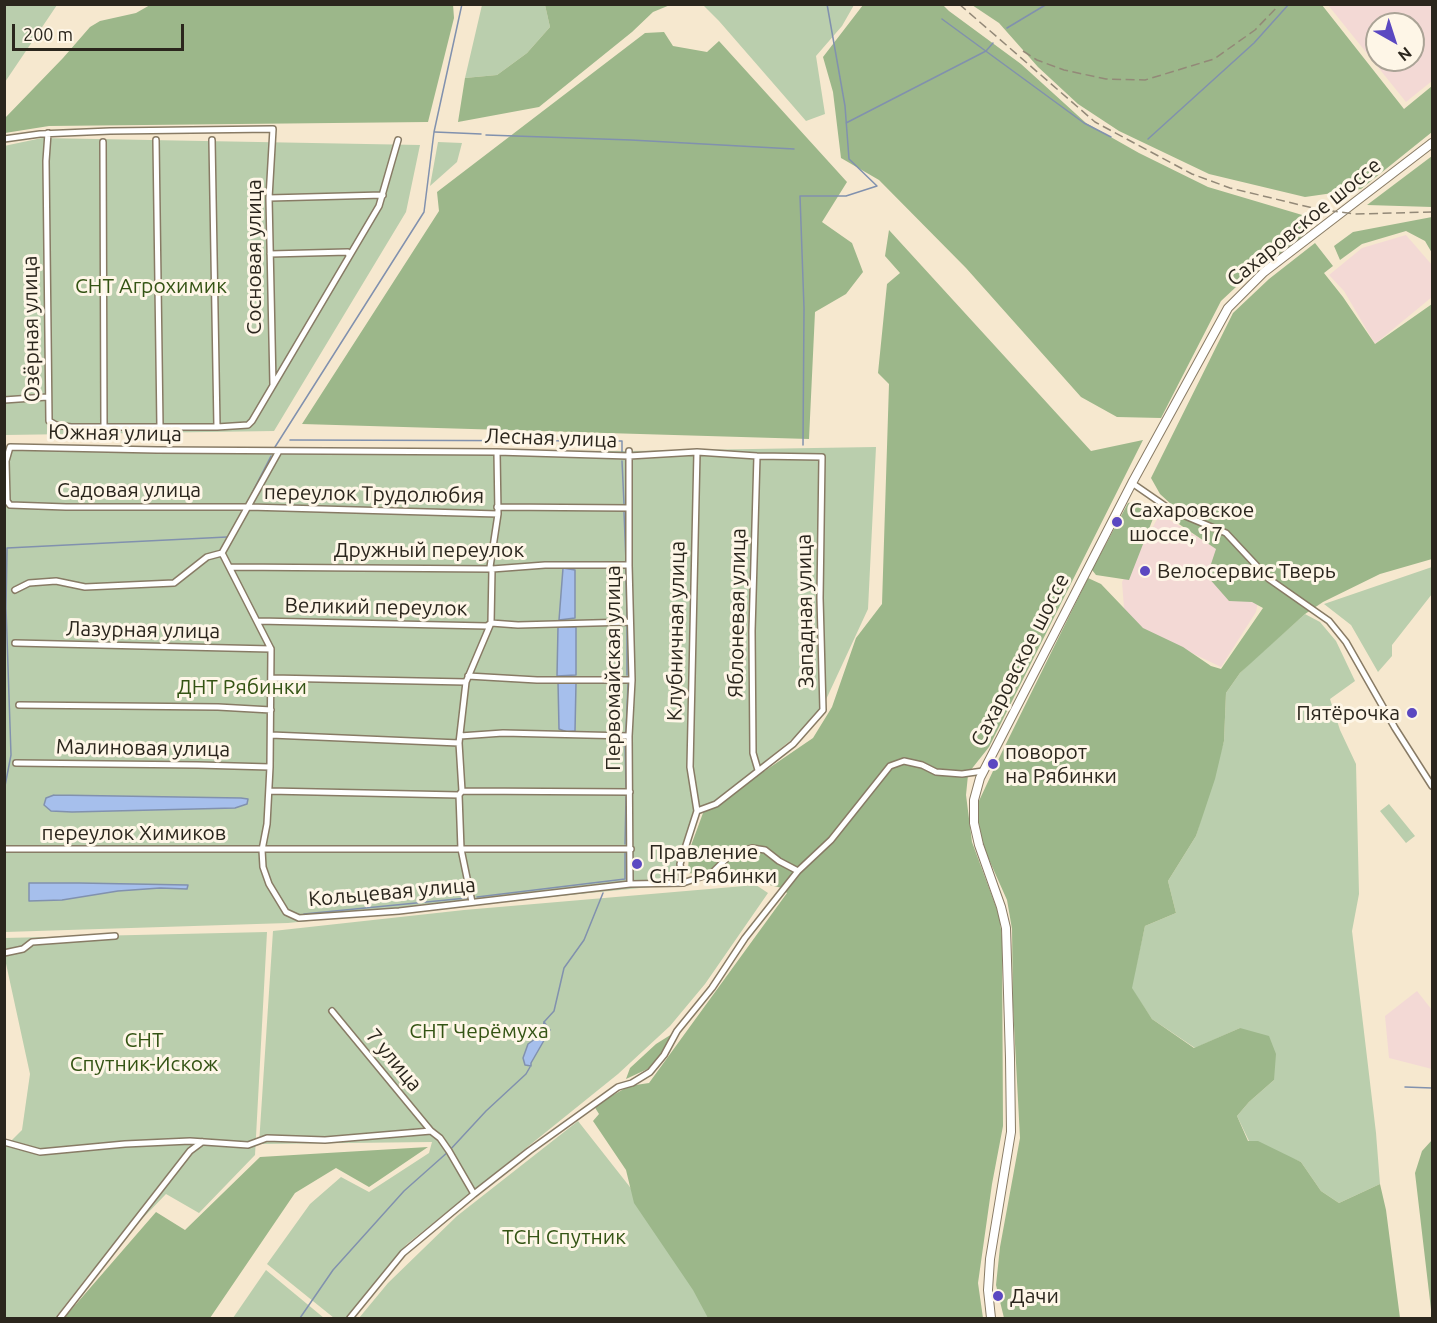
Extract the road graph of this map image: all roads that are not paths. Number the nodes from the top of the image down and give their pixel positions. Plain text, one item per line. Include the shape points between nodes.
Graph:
1 (48, 133) junction
2 (4, 139) edge
3 (156, 140) dead end
4 (212, 140) dead end
5 (398, 140) dead end
6 (103, 142) dead end
7 (1432, 143) edge
8 (383, 195) junction
9 (269, 198) junction
10 (270, 254) junction
11 (349, 255) junction
12 (273, 385) junction
13 (47, 398) junction
14 (4, 400) edge
15 (104, 426) junction
16 (160, 427) junction
17 (217, 427) junction
18 (279, 451) junction
19 (497, 452) junction
20 (697, 452) junction
21 (629, 454) junction
22 (757, 456) junction
23 (822, 457) joint
24 (1132, 483) junction
25 (10, 505) joint
26 (249, 507) junction
27 (629, 508) junction
28 (497, 510) junction
29 (222, 553) junction
30 (629, 565) junction
31 (230, 567) junction
32 (492, 569) junction
33 (15, 590) dead end
34 (258, 621) junction
35 (630, 622) junction
36 (491, 623) junction
37 (15, 643) dead end
38 (270, 649) junction
39 (272, 678) junction
40 (467, 679) junction
41 (632, 680) junction
42 (19, 705) dead end
43 (271, 710) junction
44 (271, 735) junction
45 (460, 736) junction
46 (629, 736) junction
47 (459, 743) junction
48 (16, 763) dead end
49 (270, 767) junction
50 (758, 771) junction
51 (983, 771) junction
52 (1432, 786) edge
53 (269, 791) junction
54 (630, 792) junction
55 (461, 793) junction
56 (697, 811) junction
57 (5, 849) edge
58 (461, 849) junction
59 (631, 849) junction
60 (262, 850) junction
61 (798, 870) junction
62 (630, 884) junction
63 (683, 884) junction
64 (472, 902) junction
65 (114, 936) dead end
66 (4, 953) edge
67 (332, 1011) dead end
68 (431, 1131) junction
69 (204, 1141) junction
70 (5, 1142) edge
71 (474, 1194) junction
72 (60, 1318) edge
73 (350, 1318) edge
74 (991, 1318) edge

1 - 2 street
1 - 9 street, Сосновая улица via 273,129
1 - 13 street, Озёрная улица
3 - 16 street
4 - 17 street
5 - 8 street
6 - 15 street
7 - 24 main road, Сахаровское шоссе via 1264,272 1233,302
8 - 9 street
8 - 11 street
9 - 10 street, Сосновая улица
10 - 11 street
10 - 12 street, Сосновая улица
11 - 12 street
12 - 17 street, Озёрная улица via 248,425
13 - 14 street
13 - 15 street, Озёрная улица via 49,421 56,425
15 - 16 street, Озёрная улица
16 - 17 street, Озёрная улица
18 - 19 street, Лесная улица
18 - 25 street, Южная улица via 10,447 6,461
18 - 26 street
19 - 21 street, Лесная улица
19 - 28 street
20 - 21 street, Лесная улица
20 - 22 street, Лесная улица
20 - 56 street, Клубничная улица via 690,767
21 - 27 street, Первомайская улица
22 - 23 street, Лесная улица
22 - 50 street, Яблоневая улица via 752,642 753,753
23 - 50 street, Западная улица via 823,710 793,744
24 - 51 main road, Сахаровское шоссе
24 - 52 street via 1171,510 1226,533 1269,579 1329,621 1346,642
25 - 26 street, Садовая улица
26 - 28 street, переулок Трудолюбия
26 - 29 street
27 - 28 street, переулок Трудолюбия
27 - 30 street, Первомайская улица
28 - 32 street
29 - 31 street, Кольцевая улица
29 - 33 street via 207,557 174,583 85,587 56,581 29,583
30 - 32 street, Дружный переулок
30 - 35 street, Первомайская улица
31 - 32 street, Дружный переулок
31 - 34 street, Кольцевая улица
32 - 36 street
34 - 36 street, Великий переулок via 488,626
34 - 38 street, Кольцевая улица
35 - 36 street, Великий переулок
35 - 41 street, Первомайская улица
36 - 40 street
37 - 38 street, Лазурная улица
38 - 39 street, Кольцевая улица
39 - 40 street
39 - 43 street, Кольцевая улица
40 - 41 street
40 - 45 street
41 - 46 street, Первомайская улица
42 - 43 street
43 - 44 street, Кольцевая улица
44 - 47 street
44 - 49 street, Кольцевая улица
45 - 46 street
45 - 47 street
46 - 54 street, Первомайская улица
47 - 55 street
48 - 49 street, Малиновая улица
49 - 53 street, Кольцевая улица
50 - 56 street, Западная улица via 716,804
51 - 61 street via 936,772 904,761 890,766 831,840
51 - 74 main road, Сахаровское шоссе via 974,800 974,823 1006,928 1010,1058 1011,1132 990,1259
53 - 55 street
53 - 60 street, Кольцевая улица
54 - 55 street
54 - 59 street, Первомайская улица
55 - 58 street
56 - 63 street via 680,864
57 - 60 street, переулок Химиков
58 - 59 street, переулок Химиков
58 - 60 street, переулок Химиков
58 - 64 street
59 - 62 street, Первомайская улица
60 - 64 street, Кольцевая улица via 265,876 279,903 299,918
61 - 63 street, Кольцевая улица via 765,850 752,848 731,854 712,873
61 - 71 street via 650,1072 618,1086
62 - 63 street, Кольцевая улица
62 - 64 street, Кольцевая улица
65 - 66 street via 32,942 23,949
67 - 68 street, 7 улица
68 - 69 street via 325,1140 267,1137 248,1145
68 - 71 street, 7 улица via 449,1151
69 - 70 street via 40,1152
69 - 72 street via 190,1151
71 - 73 street via 403,1253

